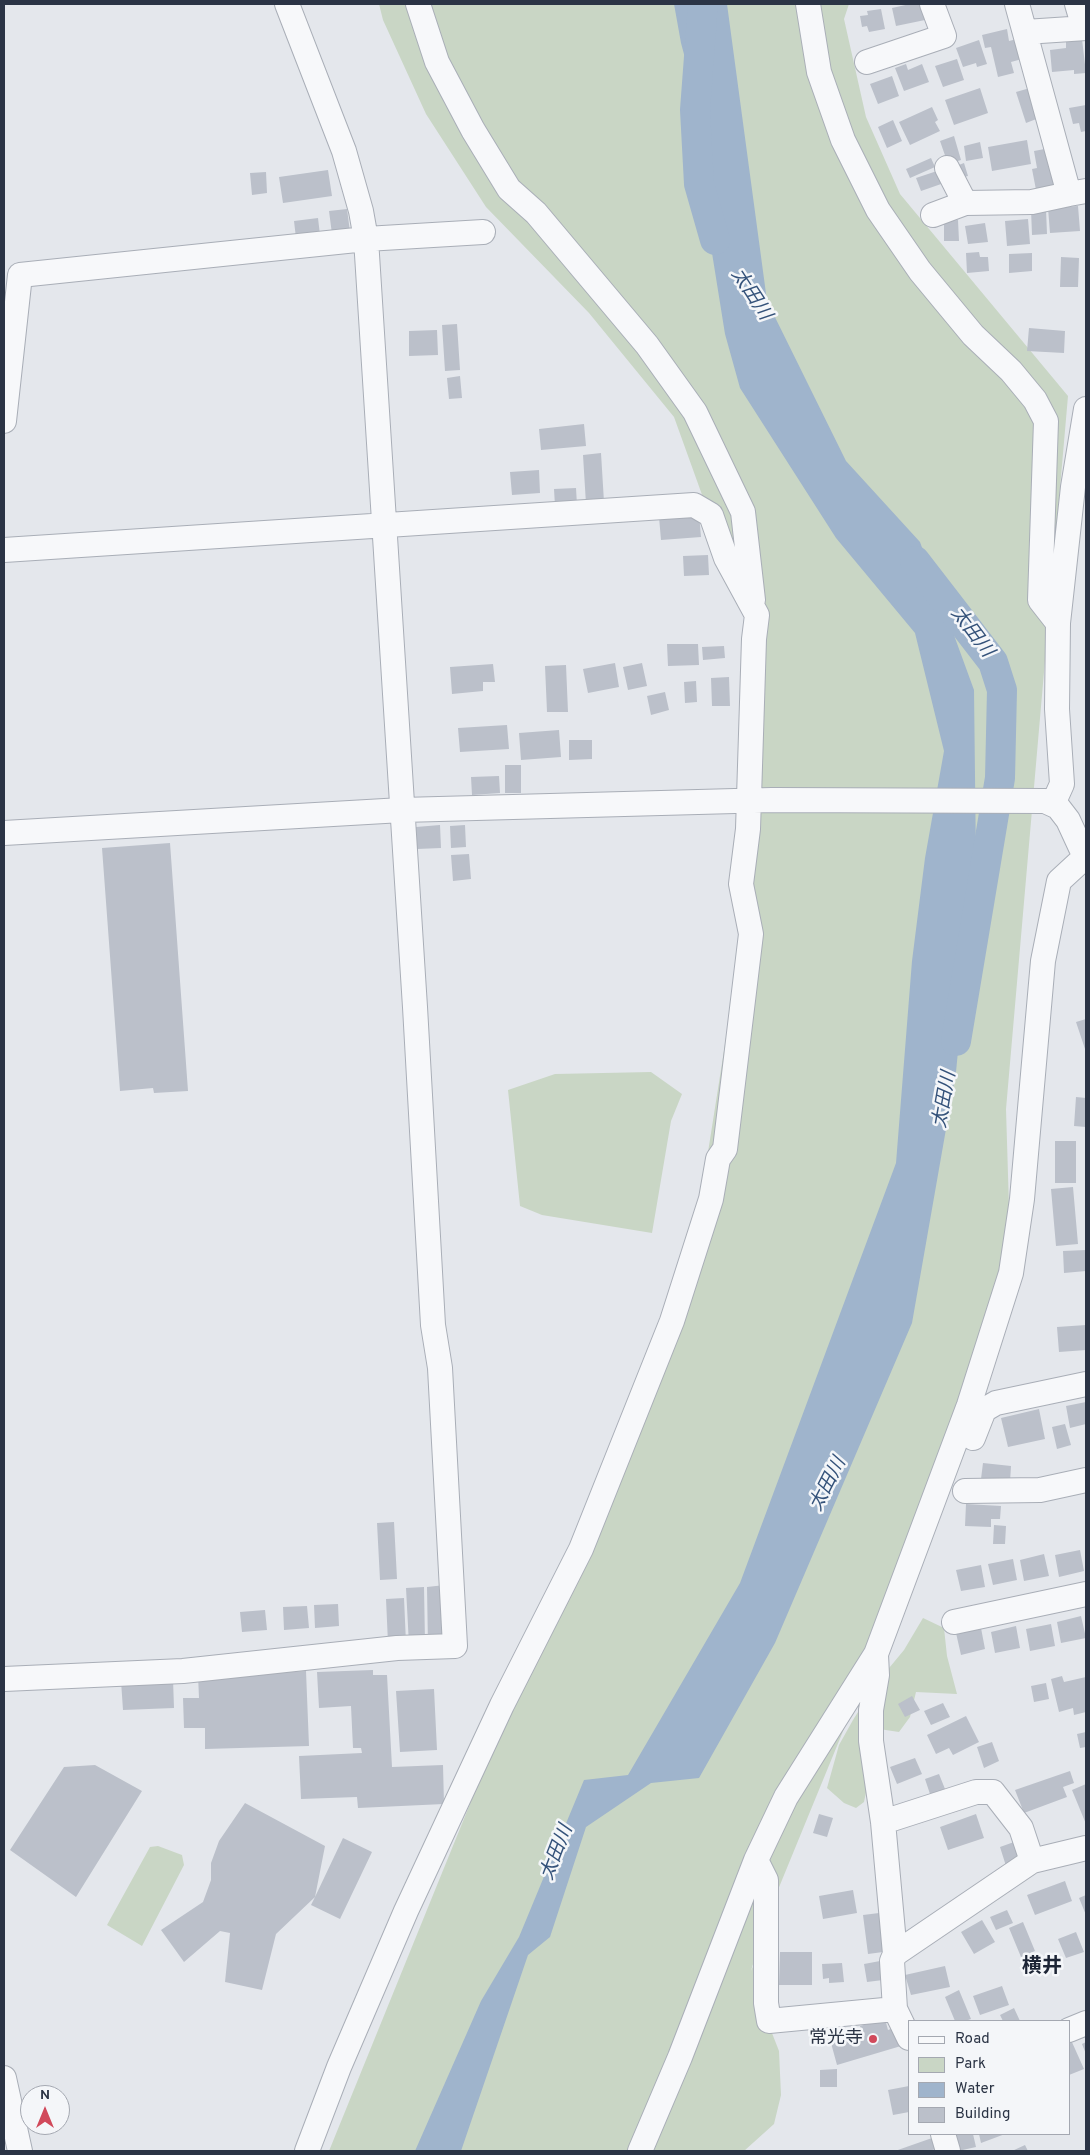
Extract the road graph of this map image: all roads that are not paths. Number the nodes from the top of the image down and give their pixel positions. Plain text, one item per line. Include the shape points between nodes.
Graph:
1 (287, 4) edge
2 (418, 4) edge
3 (808, 4) edge
4 (932, 4) edge
5 (1017, 4) edge
6 (1077, 4) edge
7 (1085, 28) edge
8 (1024, 32) junction
9 (867, 62) dead end
10 (947, 168) dead end
11 (1077, 193) edge
12 (965, 203) junction
13 (933, 215) dead end
14 (482, 232) dead end
15 (366, 239) junction
16 (4, 421) edge
17 (1085, 422) edge
18 (384, 524) junction
19 (4, 550) edge
20 (754, 608) junction
21 (1058, 623) junction
22 (748, 802) junction
23 (1049, 802) junction
24 (402, 810) junction
25 (4, 833) edge
26 (1086, 858) edge
27 (1086, 1384) edge
28 (1086, 1480) edge
29 (965, 1491) dead end
30 (930, 1513) junction
31 (1086, 1594) edge
32 (954, 1622) dead end
33 (876, 1654) junction
34 (4, 1678) edge
35 (882, 1822) junction
36 (1086, 1848) edge
37 (756, 1860) junction
38 (1032, 1861) junction
39 (895, 1954) junction
40 (896, 2009) junction
41 (1086, 2023) edge
42 (1070, 2030) edge
43 (908, 2036) edge
44 (4, 2078) edge
45 (943, 2135) edge
46 (20, 2151) edge
47 (307, 2151) edge
48 (640, 2151) edge
49 (948, 2151) edge

1 - 15 street via 344,151
2 - 20 street via 437,62 509,189 536,213 648,345 695,412 743,512
3 - 21 street via 819,72 843,140 878,210 920,271 973,336 1011,371 1035,400 1046,421 1040,600
4 - 9 street via 944,36
5 - 8 street
6 - 7 street
7 - 8 street
8 - 11 street
10 - 12 street
11 - 12 street via 1032,202
12 - 13 street
14 - 15 street
15 - 16 street via 20,275
15 - 18 street
17 - 21 street via 1073,487
18 - 19 street
18 - 20 street via 694,505 710,515 726,558
18 - 24 street
20 - 22 street via 757,615
21 - 23 street via 1057,709 1062,784
22 - 23 street
22 - 24 street
22 - 47 street via 741,884 751,934 725,1149 718,1158 710,1199 672,1321 580,1549 502,1705 406,1911
23 - 26 street via 1068,820
24 - 25 street
24 - 34 street via 433,1325 440,1368 455,1646 398,1648 183,1672
26 - 30 street via 1060,881 1043,961 1022,1199 1011,1273
27 - 30 street via 996,1403 984,1410 959,1472
28 - 29 street via 1040,1490
30 - 33 street
31 - 32 street
33 - 35 street via 871,1741
33 - 37 street via 786,1796
35 - 38 street via 976,1792 993,1792 1021,1828
35 - 39 street
36 - 38 street
37 - 40 street via 766,1880 766,2003 769,2021
37 - 48 street
38 - 39 street
39 - 40 street via 892,1962
40 - 43 street
41 - 42 street
44 - 46 street
45 - 49 street

